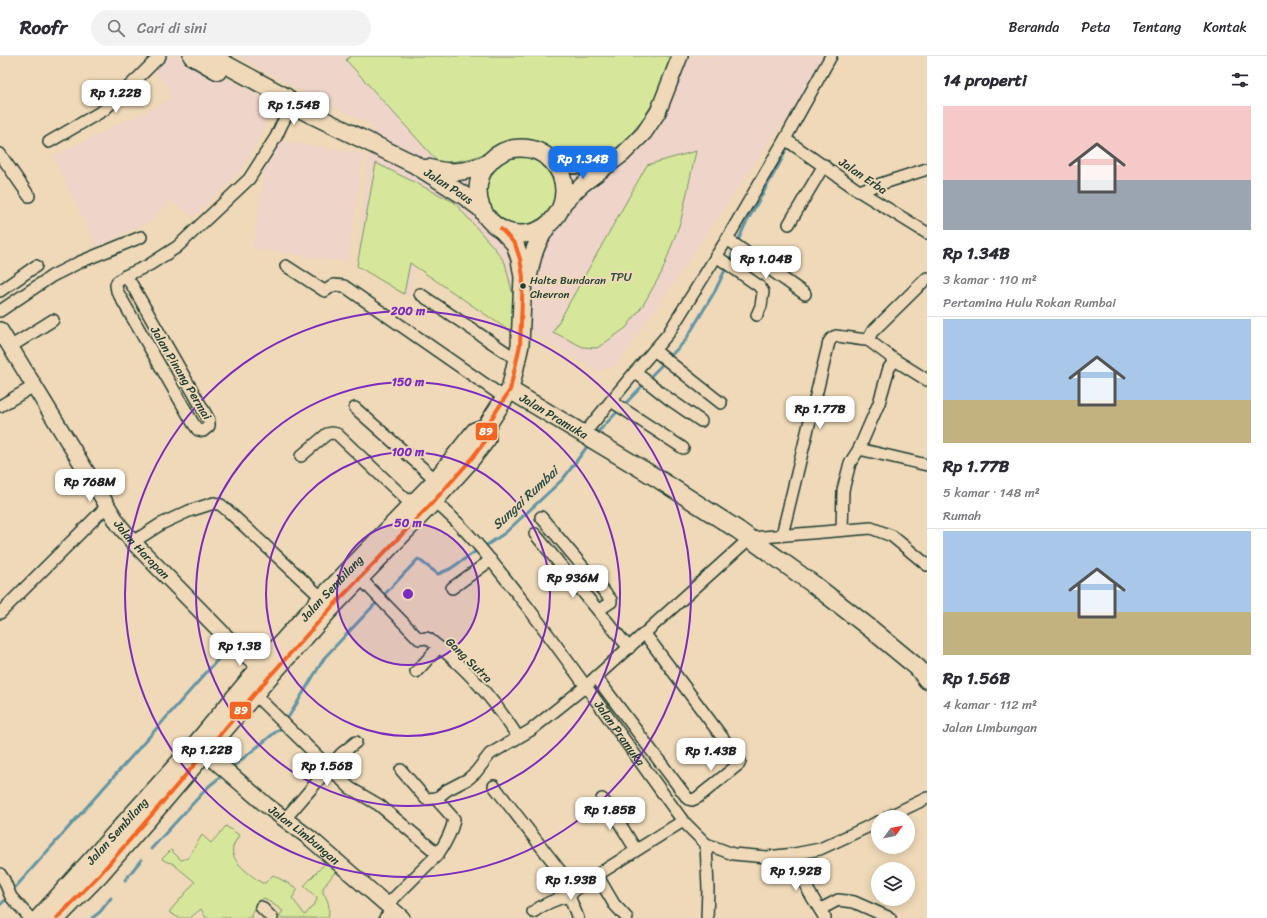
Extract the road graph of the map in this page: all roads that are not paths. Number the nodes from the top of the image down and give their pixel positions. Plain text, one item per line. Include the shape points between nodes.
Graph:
1 (160, 56) edge
2 (192, 56) edge
3 (210, 56) edge
4 (680, 56) edge
5 (831, 56) edge
6 (294, 106) junction
7 (785, 139) junction
8 (49, 142) dead end
9 (0, 154) edge
10 (622, 154) junction
11 (545, 155) junction
12 (489, 163) junction
13 (414, 164) junction
14 (824, 165) junction
15 (927, 169) edge
16 (860, 191) junction
17 (29, 196) dead end
18 (562, 205) junction
19 (483, 210) junction
20 (790, 224) dead end
21 (548, 225) junction
22 (501, 229) junction
23 (927, 233) edge
24 (141, 237) dead end
25 (733, 243) junction
26 (724, 261) junction
27 (36, 266) dead end
28 (286, 266) dead end
29 (125, 276) junction
30 (927, 278) edge
31 (0, 291) edge
32 (420, 294) dead end
33 (805, 294) dead end
34 (522, 308) junction
35 (0, 311) edge
36 (757, 315) dead end
37 (53, 320) dead end
38 (0, 330) edge
39 (868, 340) junction
40 (10, 347) junction
41 (663, 356) junction
42 (172, 357) junction
43 (516, 359) junction
44 (895, 360) junction
45 (159, 365) junction
46 (643, 378) junction
47 (927, 380) edge
48 (34, 386) junction
49 (508, 394) junction
50 (721, 402) dead end
51 (618, 405) junction
52 (0, 406) edge
53 (355, 408) dead end
54 (701, 421) dead end
55 (483, 432) junction
56 (583, 435) junction
57 (683, 448) dead end
58 (859, 449) junction
59 (301, 456) dead end
60 (927, 464) edge
61 (436, 480) junction
62 (434, 501) junction
63 (108, 505) junction
64 (412, 505) junction
65 (541, 517) dead end
66 (842, 530) junction
67 (535, 534) dead end
68 (782, 536) junction
69 (750, 538) junction
70 (133, 542) junction
71 (490, 560) junction
72 (927, 564) edge
73 (360, 578) junction
74 (452, 588) dead end
75 (322, 598) junction
76 (599, 610) junction
77 (0, 614) edge
78 (645, 634) junction
79 (439, 647) junction
80 (629, 648) junction
81 (260, 667) junction
82 (924, 670) edge
83 (416, 672) dead end
84 (596, 677) junction
85 (586, 686) junction
86 (255, 695) junction
87 (518, 738) junction
88 (356, 742) dead end
89 (206, 753) junction
90 (329, 768) junction
91 (401, 770) dead end
92 (494, 786) dead end
93 (437, 798) junction
94 (927, 798) edge
95 (602, 799) dead end
96 (902, 810) edge
97 (285, 819) junction
98 (683, 821) junction
99 (871, 825) edge
100 (706, 844) junction
101 (636, 850) junction
102 (438, 854) junction
103 (794, 854) junction
104 (0, 874) edge
105 (597, 875) junction
106 (572, 893) junction
107 (261, 907) dead end
108 (533, 912) dead end
109 (392, 913) edge
110 (823, 914) edge
111 (30, 918) edge
112 (39, 918) edge
113 (57, 918) edge
114 (272, 918) edge
115 (578, 918) edge
116 (627, 918) edge
117 (707, 918) edge
118 (890, 918) edge

1 - 8 street via 104,110
2 - 6 main road, Jalan Paus via 283,104
3 - 6 main road, Jalan Paus via 286,98
4 - 10 street via 658,112 644,133
5 - 7 street
6 - 13 main road, Jalan Paus
6 - 29 street via 281,134 276,137 249,179 177,247 149,265
7 - 14 street, Jalan Erba
7 - 25 street
9 - 17 street
10 - 11 street via 580,166
10 - 18 street via 583,184
11 - 12 main road via 535,150 516,148 497,155
11 - 18 main road via 553,162 563,182
12 - 13 main road, Jalan Paus via 473,170 457,172 437,171
12 - 19 main road via 479,184
13 - 19 main road, Jalan Paus
14 - 16 street, Jalan Erba
14 - 20 street
15 - 16 street
16 - 23 street, Jalan Erba
18 - 21 main road
19 - 22 main road
21 - 22 main road via 526,234
21 - 34 main road, Jalan Sembilang via 532,254
22 - 34 main road, Jalan Sembilang via 515,244 520,259 523,277
24 - 35 street via 52,276
25 - 26 street
25 - 33 street
26 - 36 street via 759,286 763,292
26 - 41 street via 668,334
27 - 31 street
28 - 49 street via 325,291 334,285 344,286
29 - 42 street, Jalan Pinang Permai
29 - 45 street, Jalan Pinang Permai via 117,282 117,290
30 - 39 street via 875,329
32 - 43 street
34 - 43 main road, Jalan Sembilang via 520,345
37 - 40 street
38 - 40 street, Jalan Harapan
39 - 44 street
39 - 68 street via 838,336 831,338 829,342
40 - 48 street, Jalan Harapan
41 - 46 street
41 - 50 street
42 - 45 street
42 - 45 street, Jalan Pinang Permai via 209,420 209,426 203,431 198,430 193,423
43 - 49 main road, Jalan Sembilang
44 - 47 street
44 - 58 street via 889,368 879,403
46 - 51 street
46 - 54 street
48 - 52 street
48 - 63 street, Jalan Harapan
49 - 55 main road, Jalan Sembilang
49 - 56 main road, Jalan Pramuka
51 - 56 street
51 - 57 street
53 - 61 street
55 - 61 main road, Jalan Sembilang
55 - 62 main road, Jalan Sembilang via 468,463
56 - 69 main road, Jalan Pramuka
58 - 60 street
58 - 66 street via 850,463 843,490
59 - 64 street via 327,434 337,434
61 - 64 main road, Jalan Sembilang
62 - 71 street, Jalan Pramuka via 453,516
62 - 73 main road, Jalan Sembilang
63 - 70 street, Jalan Harapan via 119,525
63 - 77 street
64 - 75 main road, Jalan Sembilang
65 - 76 street via 611,600
66 - 68 street
66 - 72 street via 871,528 892,536
67 - 76 street
68 - 69 street
69 - 78 street
69 - 82 main road, Jalan Pramuka
70 - 75 street via 161,524 214,503 228,511
70 - 81 street, Jalan Harapan via 228,639
71 - 74 street
71 - 85 street, Jalan Pramuka
73 - 79 street, Gang Sutra via 419,639 426,638
73 - 86 main road, Jalan Sembilang
75 - 81 main road, Jalan Sembilang
76 - 80 street
78 - 80 street
78 - 84 street via 740,760 739,764 697,798 688,799
79 - 83 street
79 - 87 street, Gang Sutra via 471,677 505,717
80 - 84 street
81 - 112 main road, Jalan Sembilang via 196,744
84 - 85 street
85 - 87 street
85 - 98 street, Jalan Pramuka
86 - 89 main road, Jalan Sembilang
86 - 90 street
87 - 93 street via 490,754 468,779
88 - 90 street via 340,754
89 - 97 street, Jalan Limbungan
89 - 113 main road, Jalan Sembilang via 101,873
90 - 97 street
90 - 102 street via 350,788 379,804
91 - 93 street via 426,799
92 - 106 street
93 - 102 street via 454,819
94 - 96 street
95 - 101 street
97 - 109 street, Jalan Limbungan via 311,839
98 - 100 street, Jalan Pramuka
98 - 101 street
99 - 103 street, Jalan Pramuka via 820,849
100 - 103 street, Jalan Pramuka via 733,854 767,857
100 - 117 street
101 - 105 street
102 - 109 street
103 - 110 street via 809,892
104 - 111 street via 11,897
105 - 106 street
105 - 116 street via 614,904
106 - 108 street via 544,904
106 - 115 street
107 - 114 street
110 - 118 street via 838,900 854,902

